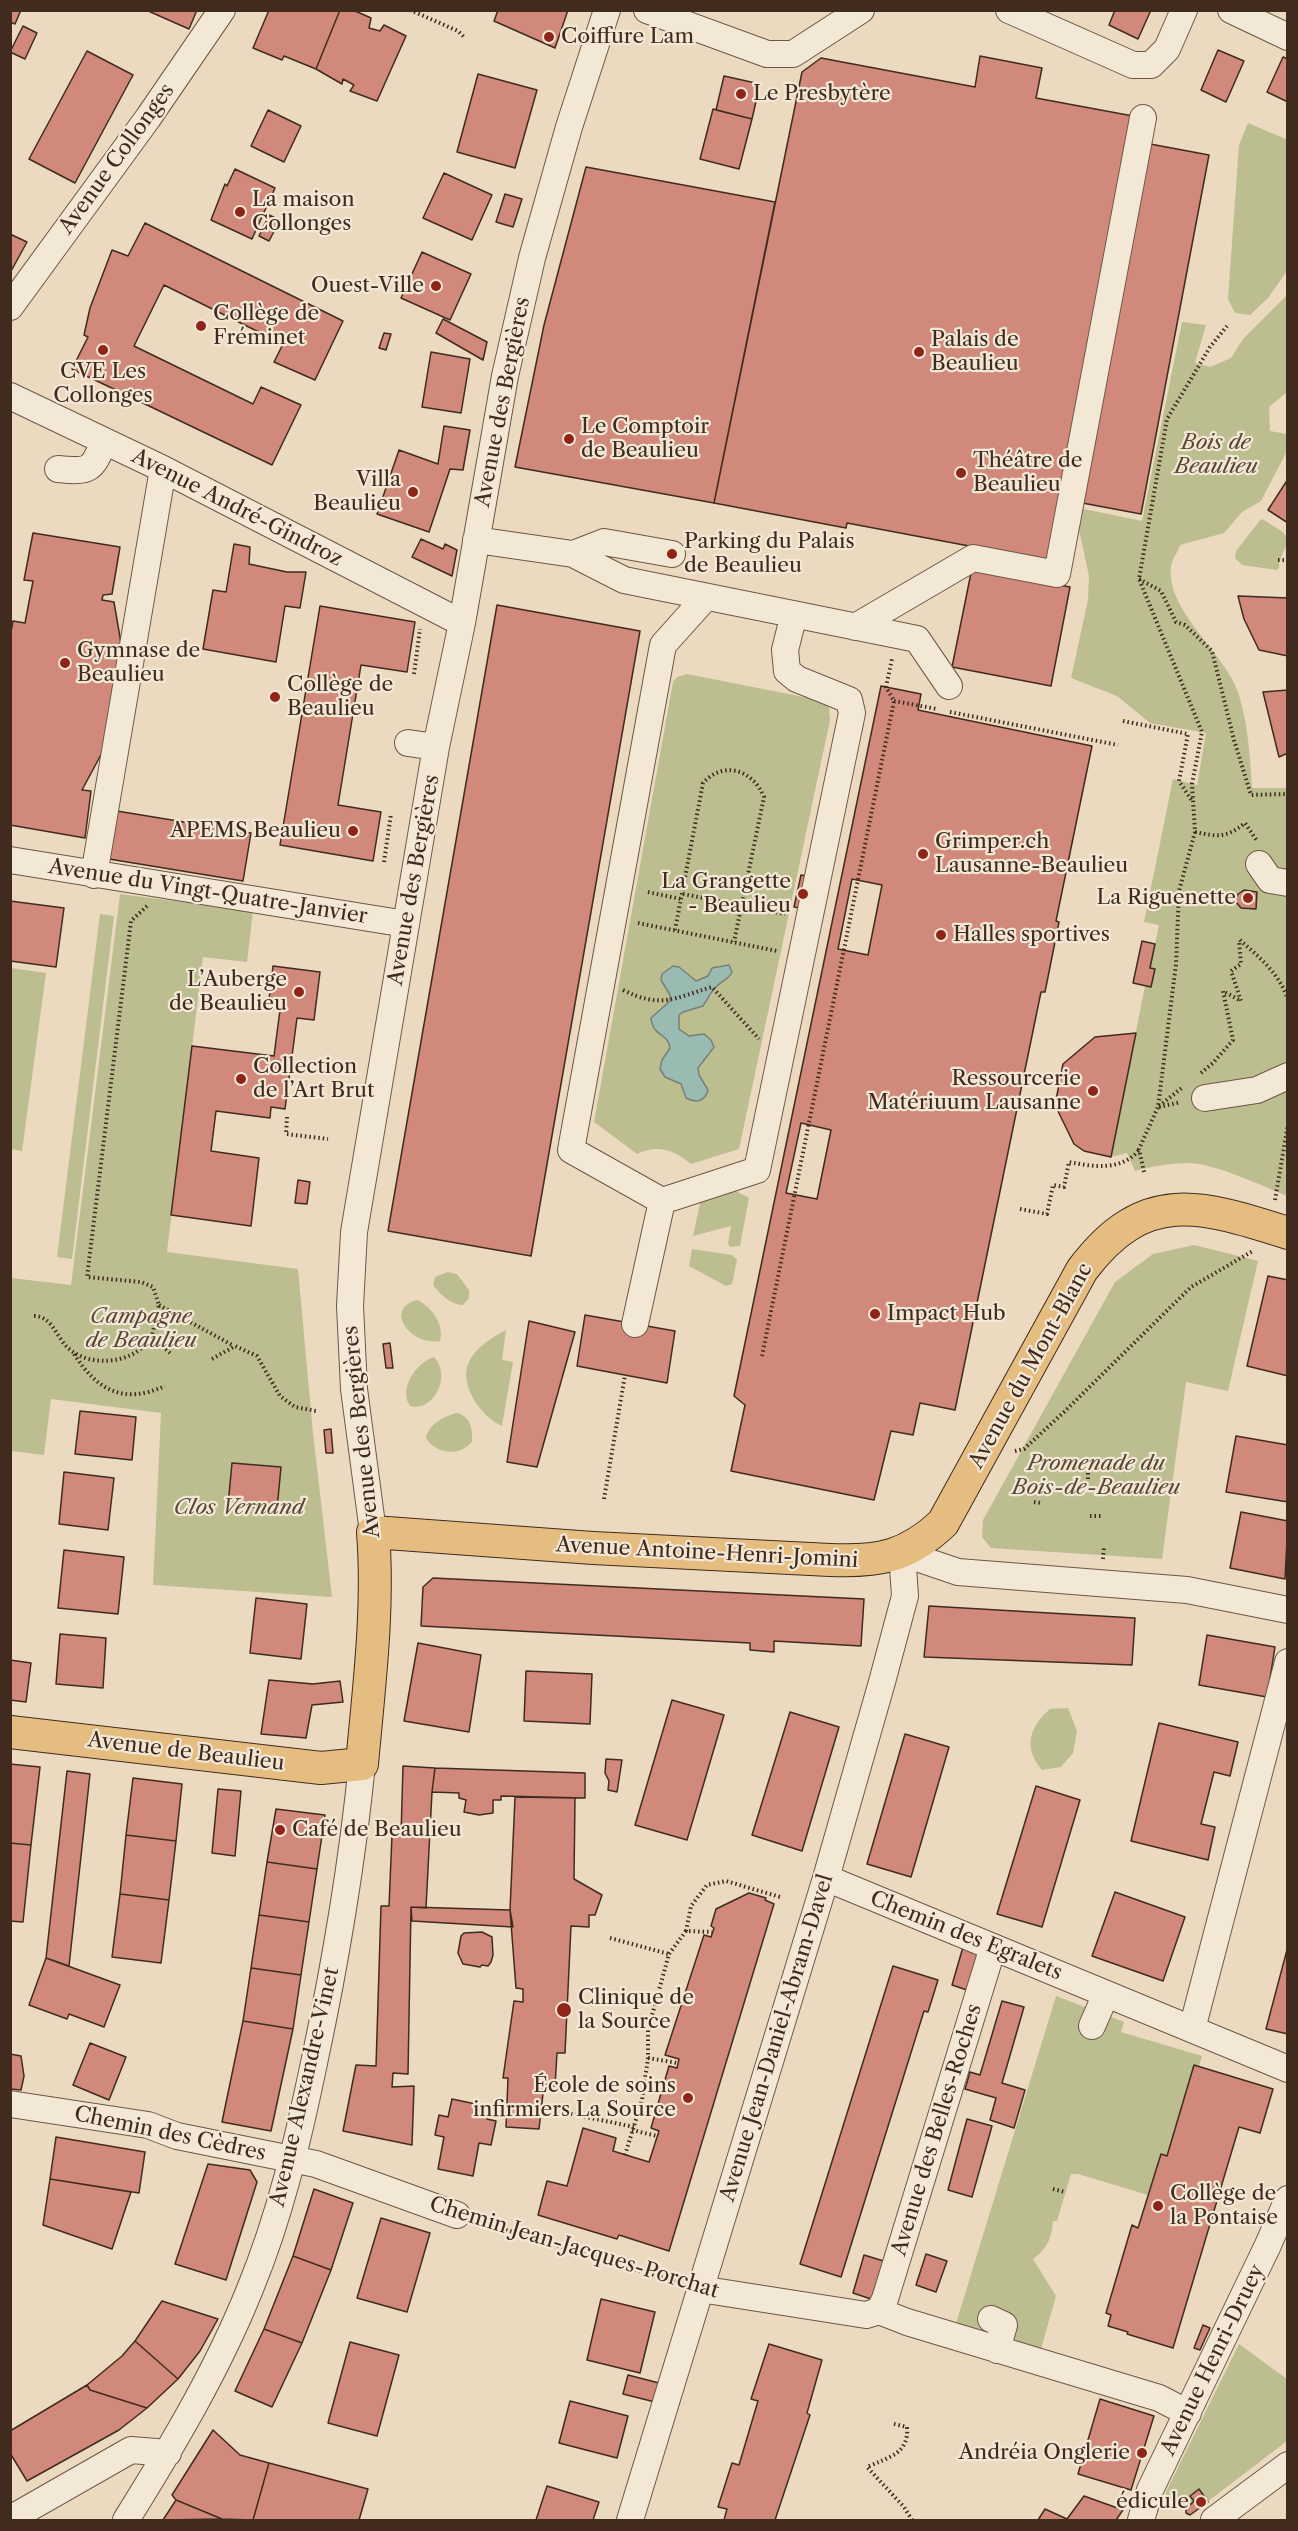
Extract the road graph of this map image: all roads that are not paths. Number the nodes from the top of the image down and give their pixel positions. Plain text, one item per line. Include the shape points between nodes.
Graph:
1 (222, 10) edge
2 (607, 10) edge
3 (647, 10) edge
4 (861, 10) edge
5 (1009, 10) edge
6 (1184, 10) edge
7 (1231, 10) edge
8 (1287, 37) edge
9 (1143, 118) dead end
10 (10, 307) edge
11 (10, 396) edge
12 (104, 441) junction
13 (58, 468) dead end
14 (163, 469) junction
15 (476, 540) junction
16 (573, 554) junction
17 (672, 554) dead end
18 (706, 597) junction
19 (794, 614) junction
20 (462, 623) junction
21 (855, 627) junction
22 (950, 686) dead end
23 (408, 743) dead end
24 (436, 747) junction
25 (1259, 854) road end
26 (10, 860) edge
27 (94, 875) junction
28 (1287, 883) edge
29 (406, 924) junction
30 (1287, 1076) edge
31 (1204, 1098) dead end
32 (662, 1201) junction
33 (1287, 1233) edge
34 (635, 1324) dead end
35 (373, 1533) junction
36 (902, 1553) junction
37 (1287, 1610) edge
38 (1287, 1662) edge
39 (10, 1732) edge
40 (362, 1764) junction
41 (826, 1878) junction
42 (993, 1947) junction
43 (1106, 1994) junction
44 (1092, 2026) dead end
45 (1191, 2029) junction
46 (1287, 2069) edge
47 (10, 2104) edge
48 (294, 2160) junction
49 (1287, 2199) edge
50 (457, 2215) road end
51 (700, 2289) junction
52 (879, 2311) junction
53 (991, 2319) dead end
54 (997, 2350) junction
55 (1188, 2413) junction
56 (168, 2453) junction
57 (1287, 2465) edge
58 (10, 2519) edge
59 (126, 2520) edge
60 (630, 2520) edge
61 (1141, 2520) edge
62 (1214, 2520) edge

1 - 10 street, Avenue Collonges
2 - 15 street, Avenue des Bergières via 532,258 505,376
3 - 4 street via 767,54 793,54
5 - 6 street via 1133,65 1151,65 1167,49
7 - 8 street
9 - 21 street via 1057,574 973,558
11 - 12 street, Avenue André-Gindroz
12 - 13 street via 96,462 82,471
12 - 14 street, Avenue André-Gindroz
14 - 20 street, Avenue André-Gindroz
14 - 27 street
15 - 16 street
15 - 20 street, Avenue des Bergières
16 - 17 street via 604,542
16 - 18 street via 624,580
18 - 19 street
18 - 32 street via 663,645 571,1150
19 - 21 street
19 - 32 street via 784,651 787,671 797,679 849,700 852,713 757,1170
20 - 24 street, Avenue des Bergières
21 - 22 street via 917,639
23 - 24 street
24 - 29 street, Avenue des Bergières
25 - 28 street via 1270,880
26 - 27 street, Avenue du Vingt-Quatre-Janvier
27 - 29 street, Avenue du Vingt-Quatre-Janvier
29 - 35 street, Avenue des Bergières via 354,1232 350,1306 354,1389
30 - 31 street via 1257,1090
32 - 34 street
33 - 36 main road, Avenue du Mont-Blanc via 1230,1214 1185,1208 1139,1220 1100,1246 1082,1270 943,1523 925,1540
35 - 36 main road, Avenue Antoine-Henri-Jomini via 867,1562
35 - 40 main road, Avenue des Bergières via 375,1619
36 - 37 street via 957,1572 1187,1590
36 - 41 street, Avenue Jean-Daniel-Abram-Davel via 905,1596
38 - 45 street
39 - 40 main road, Avenue de Beaulieu via 321,1767
40 - 48 street, Avenue Alexandre-Vinet via 329,1993
41 - 42 street, Chemin des Egralets
41 - 51 street, Avenue Jean-Daniel-Abram-Davel
42 - 43 street, Chemin des Egralets
42 - 52 street, Avenue des Belles-Roches
43 - 44 street
43 - 45 street, Chemin des Egralets
45 - 46 street, Chemin des Egralets
47 - 48 street, Chemin des Cèdres via 148,2125 177,2136
48 - 50 street, Chemin Jean-Jacques-Porchat via 316,2164
48 - 56 street, Avenue Alexandre-Vinet via 250,2289 220,2358
49 - 55 street, Avenue Henri-Druey
51 - 52 street, Chemin Jean-Jacques-Porchat via 866,2315
51 - 60 street, Avenue Jean-Daniel-Abram-Davel
52 - 54 street, Chemin Jean-Jacques-Porchat
53 - 54 street via 1004,2325
54 - 55 street, Chemin Jean-Jacques-Porchat via 1159,2398
55 - 61 street, Avenue Henri-Druey via 1150,2490
56 - 58 street via 131,2450
56 - 59 street, Avenue Alexandre-Vinet
57 - 62 street

